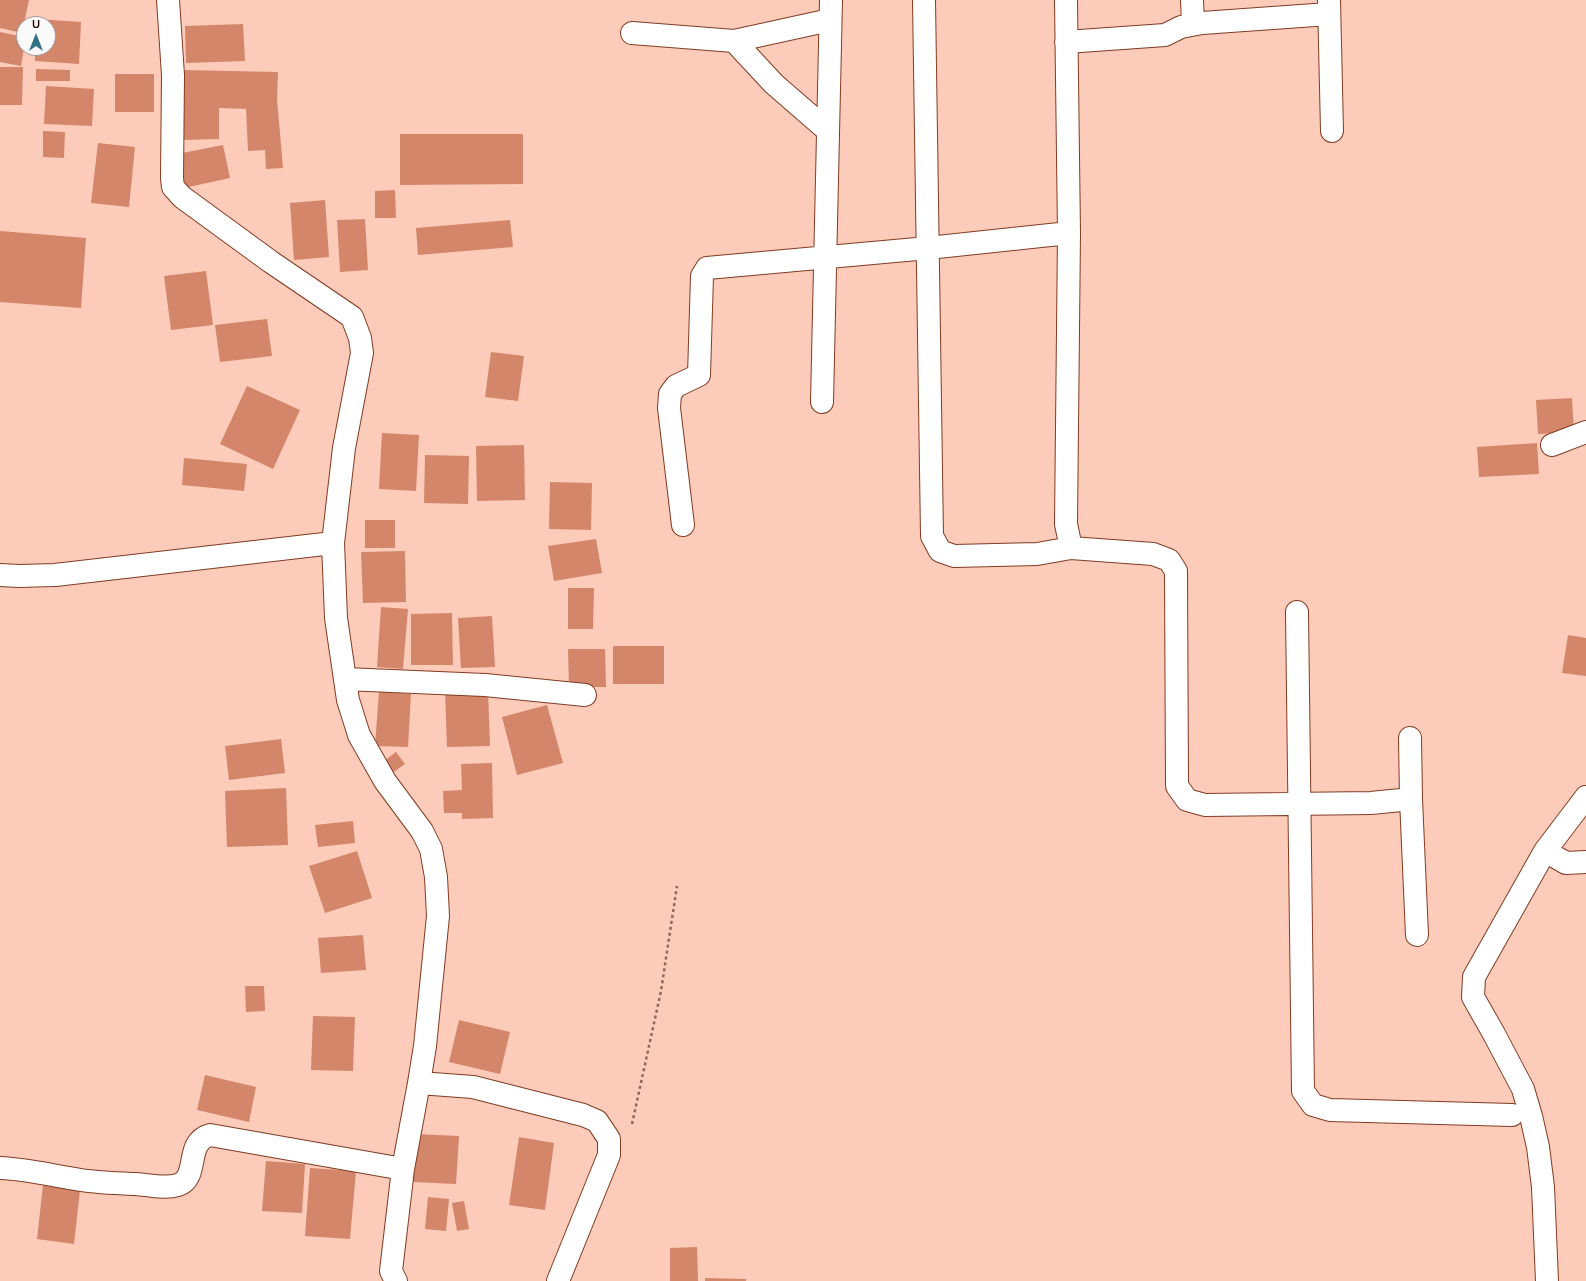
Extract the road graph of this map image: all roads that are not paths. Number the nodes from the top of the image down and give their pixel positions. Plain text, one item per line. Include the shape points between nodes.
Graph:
1 (168, 0) edge
2 (924, 0) edge
3 (1066, 0) edge
4 (1192, 0) edge
5 (1329, 7) edge
6 (831, 10) edge
7 (1193, 24) junction
8 (632, 33) dead end
9 (734, 41) junction
10 (1066, 42) junction
11 (827, 130) junction
12 (1332, 131) dead end
13 (1070, 233) junction
14 (928, 248) junction
15 (824, 257) junction
16 (822, 402) dead end
17 (1586, 432) edge
18 (1552, 446) dead end
19 (683, 525) dead end
20 (333, 542) junction
21 (1071, 548) junction
22 (0, 575) edge
23 (1297, 612) dead end
24 (345, 680) junction
25 (585, 695) dead end
26 (1410, 738) dead end
27 (1586, 797) edge
28 (1411, 799) junction
29 (1299, 803) junction
30 (1545, 851) junction
31 (1586, 862) edge
32 (1417, 935) dead end
33 (419, 1083) junction
34 (1512, 1115) dead end
35 (0, 1168) edge
36 (403, 1169) junction
37 (396, 1281) edge
38 (558, 1281) edge
39 (1547, 1281) edge

1 - 20 street via 173,75 173,187 213,220 352,317 360,338 362,353 344,448
2 - 14 street
3 - 10 street
4 - 7 street
5 - 7 street
5 - 12 street
6 - 9 street
6 - 11 street
7 - 10 street via 1165,35
8 - 9 street
9 - 11 street via 774,84
10 - 13 street
11 - 15 street
13 - 14 street
13 - 21 street via 1066,524
14 - 15 street
14 - 21 street via 932,536 940,551 954,556 1037,554
15 - 16 street
15 - 19 street via 719,266 707,268 702,276 699,376 676,386 670,394 669,408
17 - 18 street
20 - 22 street via 55,574
20 - 24 street via 336,618
21 - 29 street via 1153,554 1169,560 1176,571 1177,786 1187,800 1204,805
23 - 29 street
24 - 25 street via 485,685
24 - 33 street via 348,700 359,735 385,782 422,831 431,850 436,877 438,916
26 - 28 street
27 - 30 street
28 - 29 street via 1371,803
28 - 32 street
29 - 34 street via 1303,1091 1313,1105 1330,1110
30 - 31 street via 1566,863
30 - 39 street via 1474,977 1473,997 1523,1089 1531,1116 1543,1188
33 - 36 street
33 - 38 street via 473,1088 583,1115 597,1122 609,1139 610,1155
35 - 36 street via 43,1172 76,1180 177,1185 189,1176 198,1142 210,1135
36 - 37 street via 391,1271

